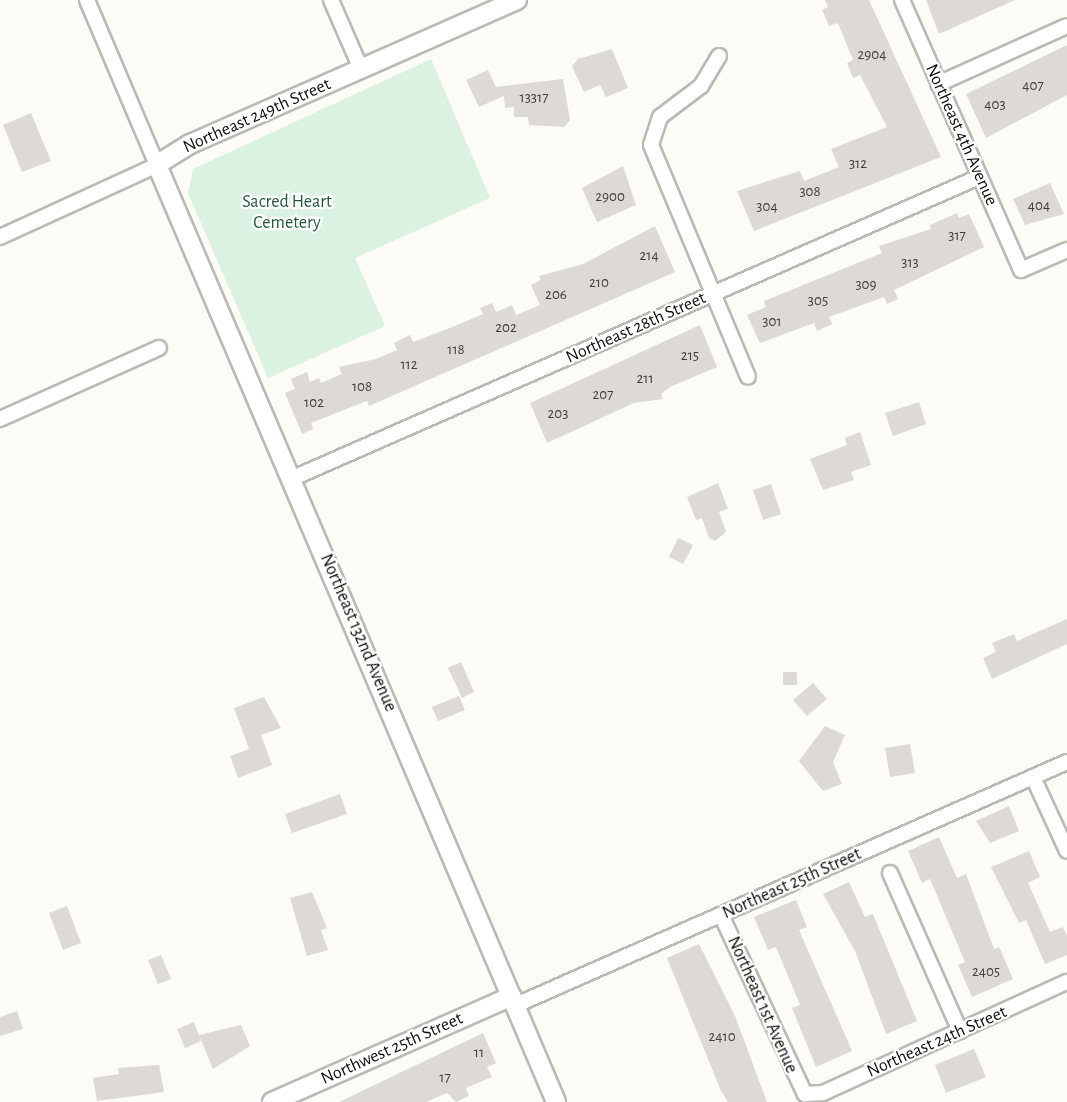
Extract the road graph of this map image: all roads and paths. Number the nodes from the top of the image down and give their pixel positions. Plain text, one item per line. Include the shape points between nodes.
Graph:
1 (87, 0) edge
2 (331, 0) edge
3 (517, 0) edge
4 (902, 0) edge
5 (1067, 26) edge
6 (719, 56) dead end
7 (361, 69) junction
8 (938, 84) junction
9 (157, 165) junction
10 (979, 177) junction
11 (0, 237) edge
12 (1067, 250) edge
13 (712, 294) junction
14 (159, 348) dead end
15 (748, 377) dead end
16 (0, 419) edge
17 (293, 478) junction
18 (1067, 762) edge
19 (1033, 777) junction
20 (1067, 852) edge
21 (890, 873) dead end
22 (721, 915) junction
23 (1067, 982) edge
24 (514, 1000) junction
25 (960, 1031) junction
26 (805, 1094) joint
27 (272, 1102) edge
28 (556, 1102) edge

1 - 9 street
2 - 7 street
3 - 7 street, Northeast 249th Street
4 - 8 street, Northeast 4th Avenue
5 - 8 street
6 - 13 street via 701,86 660,117 651,138
7 - 9 street, Northeast 249th Street via 190,144
8 - 10 street, Northeast 4th Avenue
9 - 11 street, Northeast 249th Street
9 - 17 street, Northeast 132nd Avenue
10 - 12 street, Northeast 4th Avenue via 1021,270
10 - 13 street, Northeast 28th Street
13 - 15 street
13 - 17 street, Northeast 28th Street
14 - 16 street
17 - 24 street, Northeast 132nd Avenue
18 - 19 street, Northeast 25th Street
19 - 20 street
19 - 22 street, Northeast 25th Street
21 - 25 street
22 - 24 street, Northeast 25th Street
22 - 26 street, Northeast 1st Avenue
23 - 25 street, Northeast 24th Street
24 - 27 street, Northwest 25th Street
24 - 28 street, Northeast 132nd Avenue
25 - 26 street, Northeast 24th Street via 823,1093

